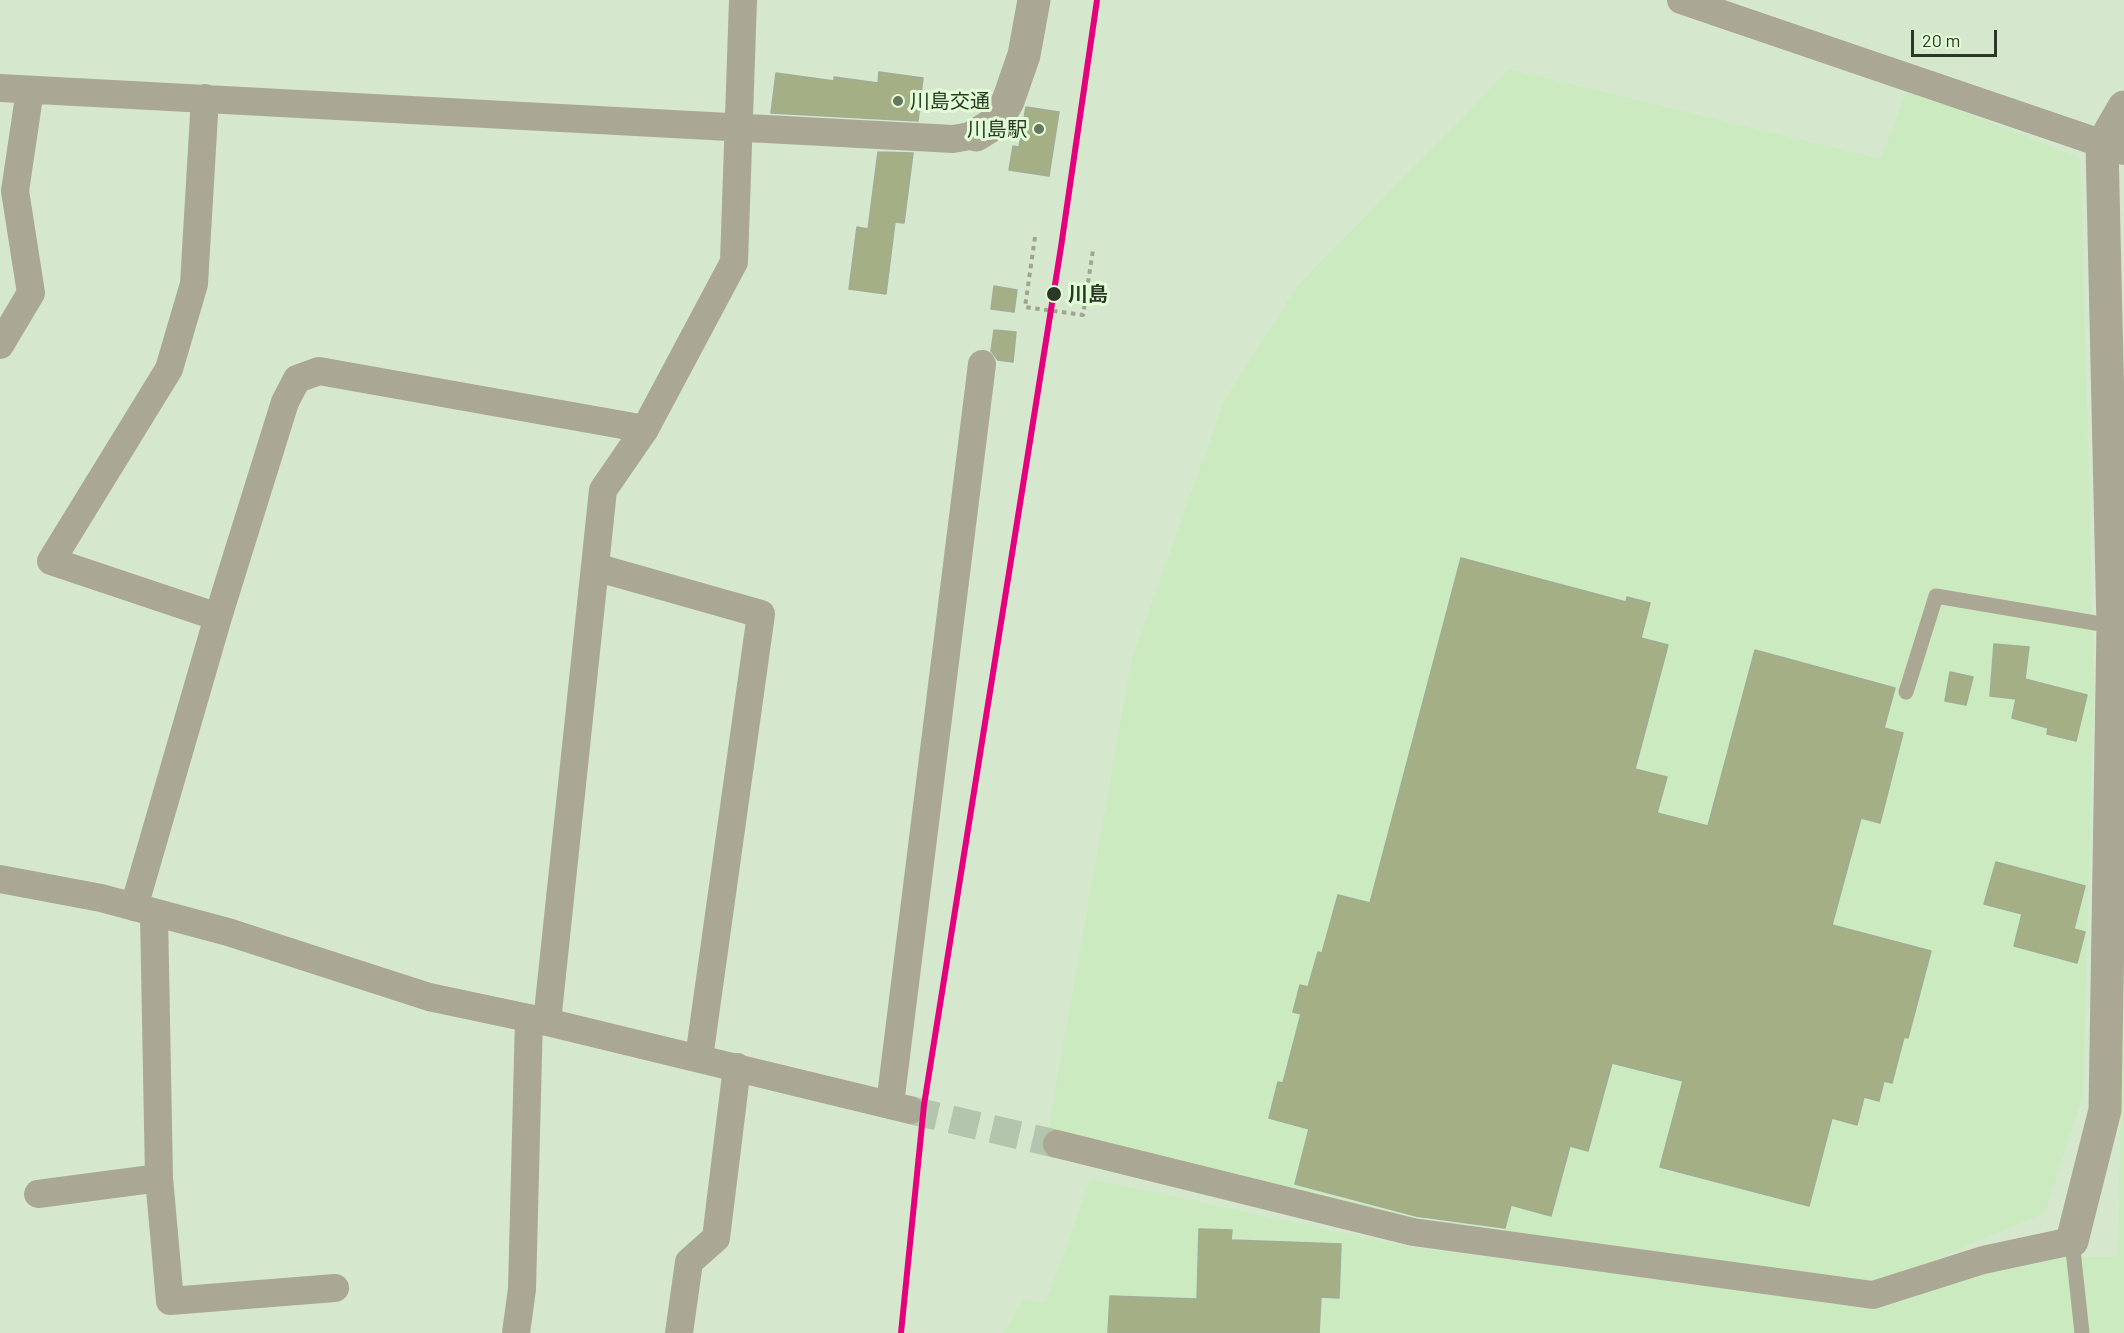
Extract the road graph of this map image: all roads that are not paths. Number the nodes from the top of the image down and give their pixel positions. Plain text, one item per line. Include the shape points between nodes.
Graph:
1 (743, 0) edge
2 (1034, 0) edge
3 (1681, 0) edge
4 (0, 88) edge
5 (30, 90) junction
6 (205, 98) junction
7 (2124, 107) edge
8 (740, 127) junction
9 (976, 135) joint
10 (2113, 148) edge
11 (0, 345) edge
12 (982, 364) dead end
13 (645, 429) junction
14 (594, 567) junction
15 (218, 617) junction
16 (2118, 626) edge
17 (1906, 692) dead end
18 (0, 879) edge
19 (144, 910) junction
20 (538, 1020) junction
21 (699, 1058) junction
22 (737, 1067) junction
23 (1057, 1144) tunnel mouth
24 (159, 1178) junction
25 (38, 1194) dead end
26 (2072, 1242) junction
27 (335, 1288) dead end
28 (516, 1333) edge
29 (679, 1333) edge
30 (2082, 1333) edge

1 - 8 street
2 - 9 street via 1024,54 1008,101 995,123
3 - 10 street
4 - 5 street
5 - 6 street
5 - 11 street via 15,191 31,293
6 - 8 street
6 - 15 street via 194,284 169,369 51,561
7 - 10 street
8 - 9 street via 953,139
8 - 13 street via 734,262
10 - 16 street
12 - 22 street via 900,1107
13 - 14 street via 603,490
13 - 15 street via 319,371 297,379 285,402
14 - 20 street
14 - 21 street via 761,614
15 - 19 street
16 - 17 lane via 1936,596
16 - 26 street via 2105,1110
18 - 19 street
19 - 20 street via 228,932 429,997
19 - 24 street
20 - 21 street
20 - 28 street
21 - 22 street
22 - 29 street via 716,1238 689,1262
23 - 26 street via 1413,1232 1873,1295 1983,1260
24 - 25 street
24 - 27 street via 170,1300
26 - 30 lane

